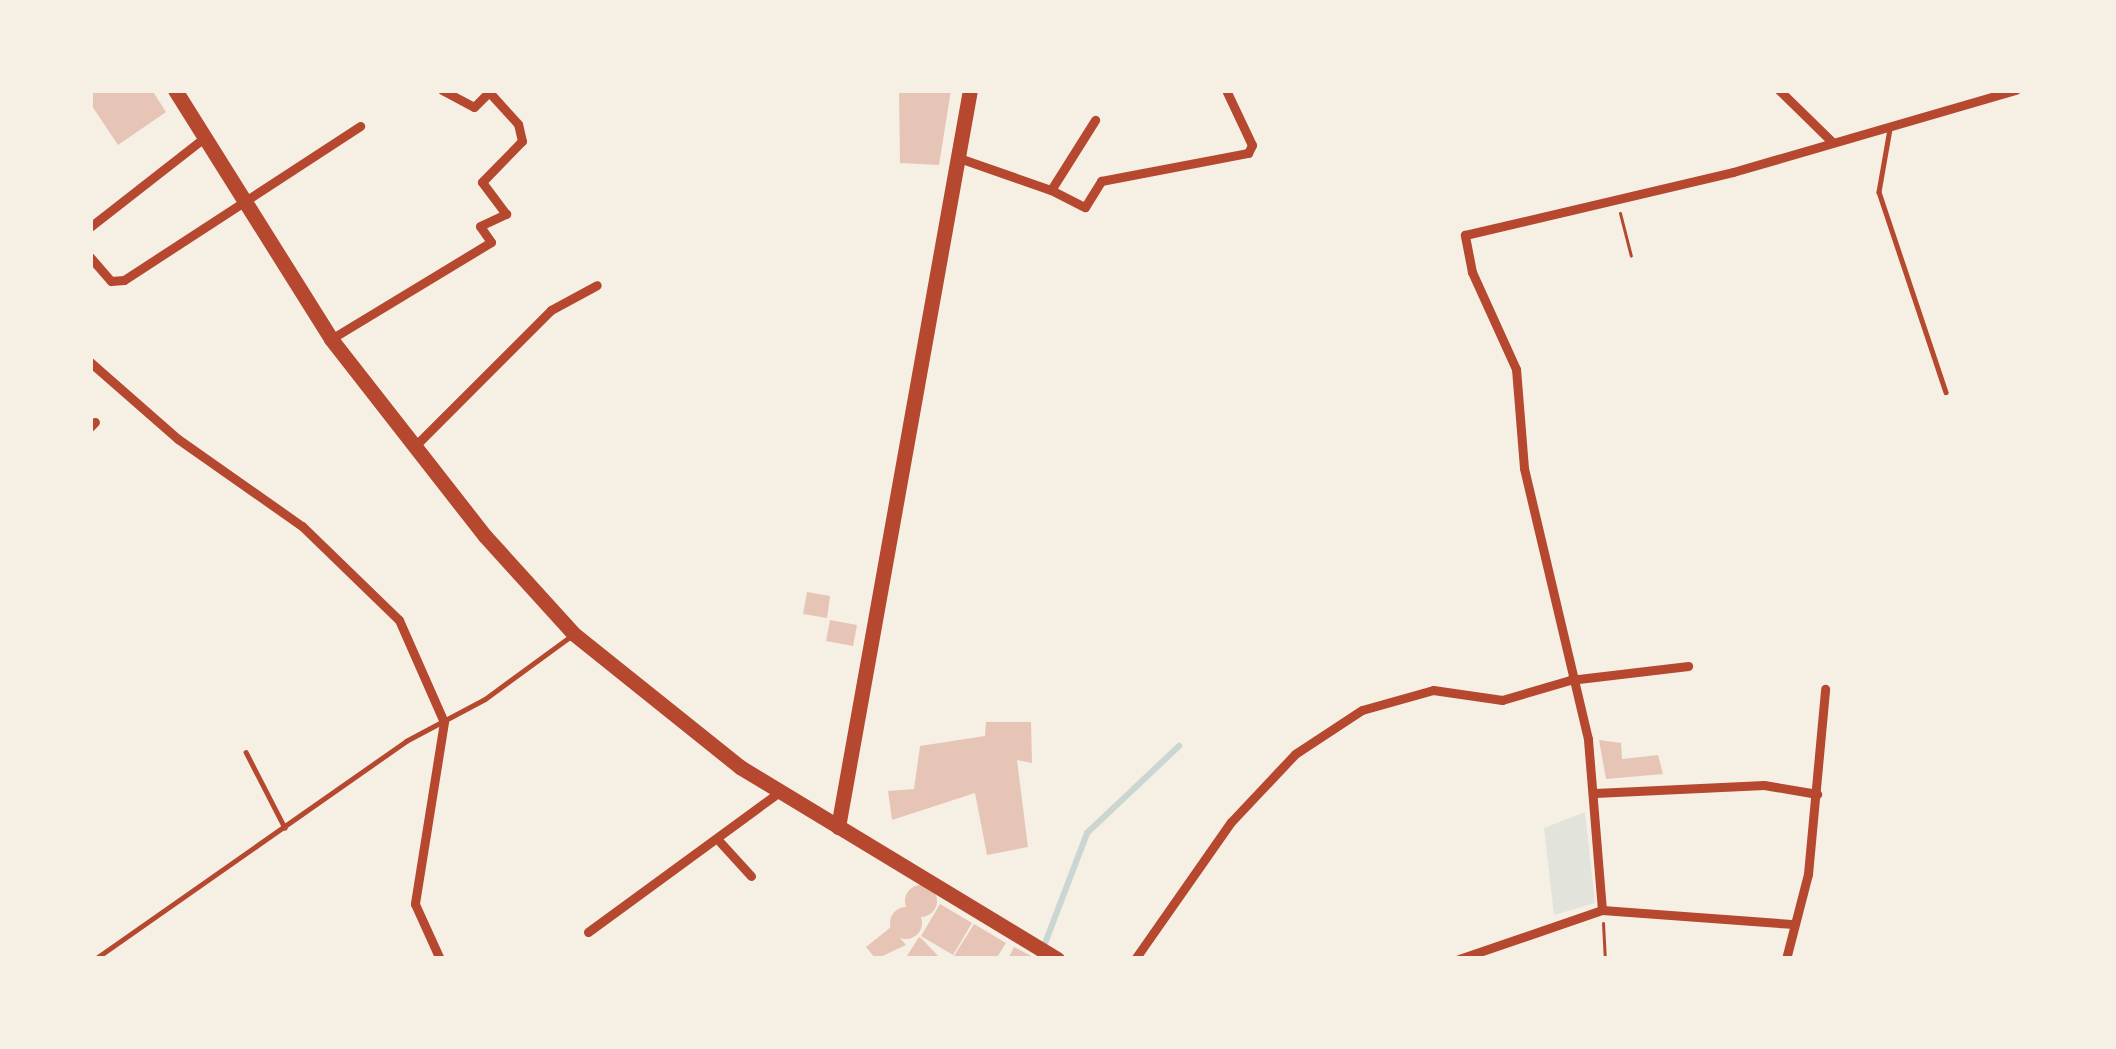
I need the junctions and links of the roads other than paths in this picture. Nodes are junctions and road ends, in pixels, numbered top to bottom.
1 (175, 90) edge
2 (442, 90) edge
3 (970, 90) edge
4 (1226, 90) edge
5 (1779, 90) edge
6 (2016, 90) edge
7 (1095, 120) dead end
8 (1893, 121) junction
9 (360, 126) dead end
10 (204, 138) junction
11 (1832, 141) junction
12 (959, 158) junction
13 (1051, 190) junction
14 (244, 203) junction
15 (90, 227) edge
16 (90, 257) edge
17 (597, 285) dead end
18 (331, 339) junction
19 (90, 362) edge
20 (1946, 392) dead end
21 (413, 448) junction
22 (574, 634) junction
23 (1688, 667) dead end
24 (1570, 680) junction
25 (1825, 689) dead end
26 (444, 722) junction
27 (246, 752) dead end
28 (779, 792) junction
29 (1595, 793) junction
30 (1817, 794) junction
31 (838, 827) junction
32 (285, 828) junction
33 (720, 842) junction
34 (751, 876) dead end
35 (1602, 910) junction
36 (1794, 924) junction
37 (588, 932) dead end
38 (95, 959) edge
39 (440, 959) edge
40 (1057, 959) edge
41 (1136, 959) edge
42 (1459, 959) edge
43 (1786, 959) edge

1 - 10 main road
2 - 18 street
3 - 12 main road
4 - 13 street
5 - 11 street
6 - 8 street
7 - 13 street
8 - 11 street
8 - 20 lane
9 - 14 street
10 - 14 main road
10 - 15 street
11 - 24 street
12 - 13 street
12 - 31 main road
14 - 16 street
14 - 18 main road
17 - 21 street
18 - 21 main road
19 - 26 street
21 - 22 main road
22 - 26 lane
22 - 28 main road
23 - 24 street
24 - 29 street
24 - 41 street
25 - 30 street
26 - 32 lane
26 - 39 street
27 - 32 lane
28 - 31 main road
28 - 33 street
29 - 30 street
29 - 35 street
30 - 36 street
31 - 40 main road
32 - 38 lane
33 - 34 street
33 - 37 street
35 - 36 street
35 - 42 street
36 - 43 street

